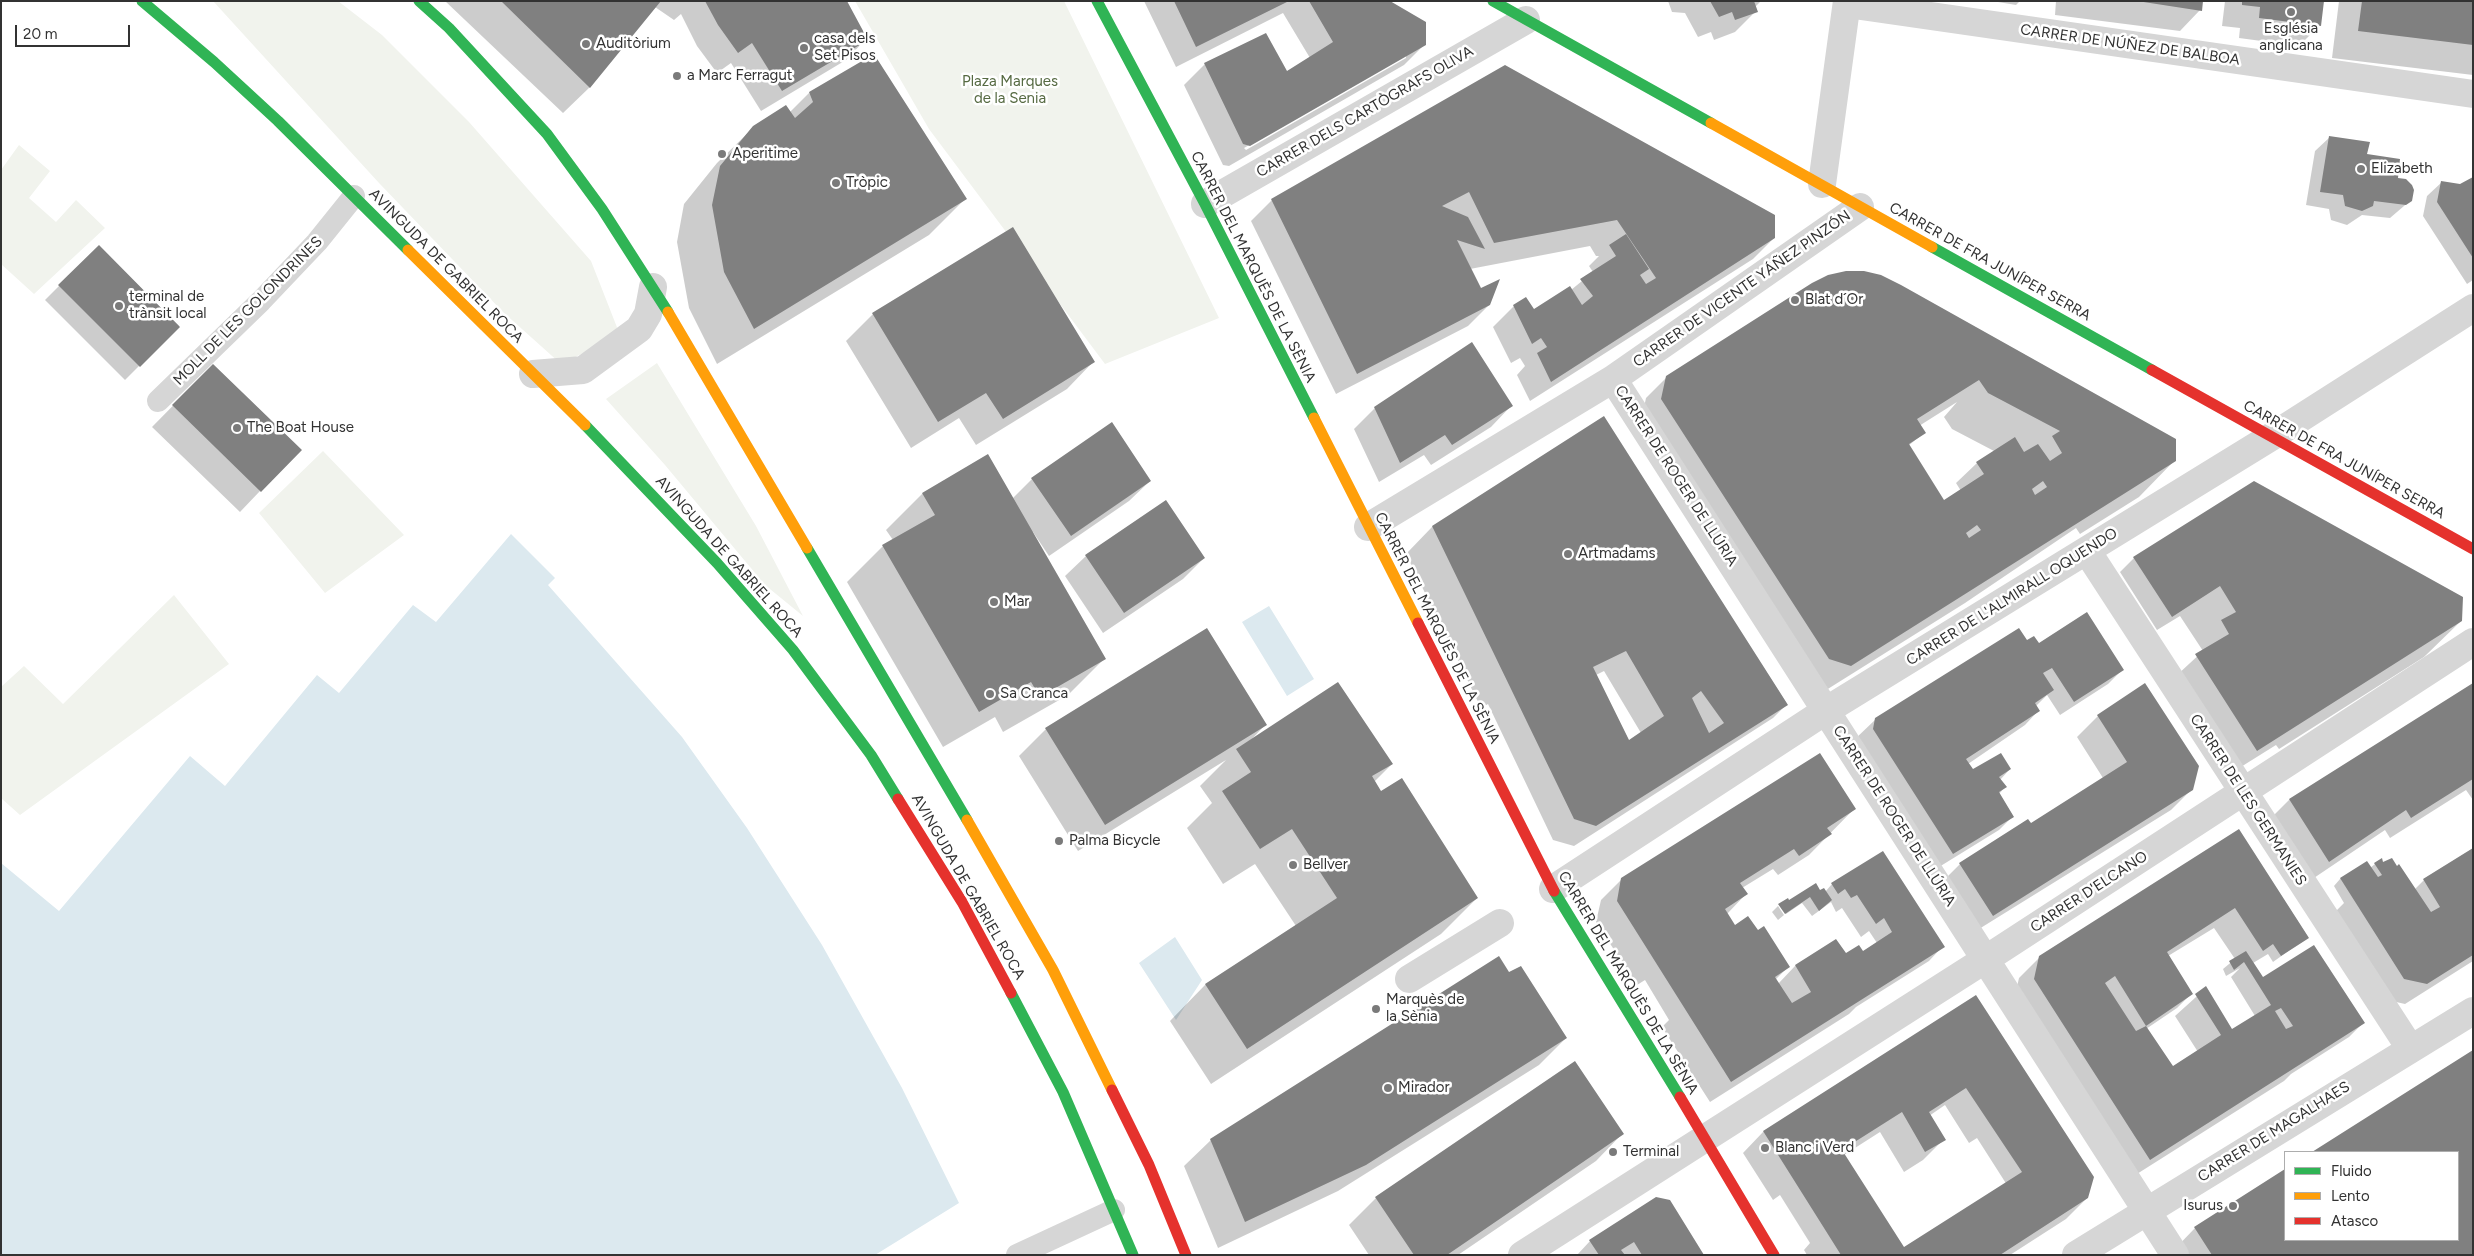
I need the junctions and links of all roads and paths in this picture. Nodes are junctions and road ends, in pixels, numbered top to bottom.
1 (142, 1) edge
2 (419, 1) edge
3 (1097, 1) edge
4 (1493, 1) edge
5 (1847, 2) edge
6 (1526, 20) junction
7 (2473, 94) edge
8 (1822, 184) junction
9 (354, 196) junction
10 (1205, 204) junction
11 (1860, 207) junction
12 (653, 287) junction
13 (2473, 308) edge
14 (533, 374) junction
15 (1613, 378) junction
16 (158, 401) dead end
17 (2271, 437) junction
18 (1368, 527) junction
19 (2473, 550) edge
20 (2087, 551) junction
21 (2473, 642) edge
22 (1826, 710) junction
23 (2243, 794) junction
24 (1553, 889) junction
25 (1500, 923) dead end
26 (1986, 959) junction
27 (1409, 980) dead end
28 (2473, 1011) edge
29 (2410, 1048) junction
30 (1703, 1139) junction
31 (1114, 1210) junction
32 (2147, 1211) junction
33 (1017, 1255) edge
34 (1133, 1255) edge
35 (1186, 1255) edge
36 (1522, 1255) edge
37 (1774, 1255) edge
38 (2076, 1255) edge
39 (2175, 1255) edge

1 - 9 main road, AVINGUDA DE GABRIEL ROCA
2 - 12 main road
3 - 10 main road, CARRER DEL MARQUÈS DE LA SÈNIA
4 - 6 main road, CARRER DE FRA JUNÍPER SERRA
5 - 7 street, CARRER DE NÚÑEZ DE BALBOA
5 - 8 street
6 - 8 main road, CARRER DE FRA JUNÍPER SERRA
6 - 10 street, CARRER DELS CARTÒGRAFS OLIVA
8 - 11 main road, CARRER DE FRA JUNÍPER SERRA
9 - 14 main road, AVINGUDA DE GABRIEL ROCA
9 - 16 lane, MOLL DE LES GOLONDRINES
10 - 18 main road, CARRER DEL MARQUÈS DE LA SÈNIA
11 - 15 street, CARRER DE VICENTE YÁÑEZ PINZÓN
11 - 17 main road, CARRER DE FRA JUNÍPER SERRA
12 - 14 street
12 - 35 main road
13 - 17 street, CARRER DE L'ALMIRALL OQUENDO
14 - 31 main road, AVINGUDA DE GABRIEL ROCA
15 - 18 street, CARRER DE VICENTE YÁÑEZ PINZÓN
15 - 22 street, CARRER DE ROGER DE LLÚRIA
17 - 19 main road, CARRER DE FRA JUNÍPER SERRA
17 - 20 street, CARRER DE L'ALMIRALL OQUENDO
18 - 24 main road, CARRER DEL MARQUÈS DE LA SÈNIA
20 - 22 street, CARRER DE L'ALMIRALL OQUENDO
20 - 23 street, CARRER DE LES GERMANIES
21 - 23 street, CARRER D'ELCANO
22 - 24 street, CARRER DE L'ALMIRALL OQUENDO
22 - 26 street, CARRER DE ROGER DE LLÚRIA
23 - 26 street, CARRER D'ELCANO
23 - 29 street, CARRER DE LES GERMANIES
24 - 30 main road, CARRER DEL MARQUÈS DE LA SÈNIA
25 - 27 street
26 - 30 street, CARRER D'ELCANO
26 - 32 street, CARRER DE ROGER DE LLÚRIA
28 - 29 street, CARRER DE MAGALHAES
29 - 32 street, CARRER DE MAGALHAES
30 - 36 street, CARRER D'ELCANO
30 - 37 main road, CARRER DEL MARQUÈS DE LA SÈNIA
31 - 33 lane
31 - 34 main road, AVINGUDA DE GABRIEL ROCA
32 - 38 street, CARRER DE MAGALHAES
32 - 39 street, CARRER DE ROGER DE LLÚRIA

